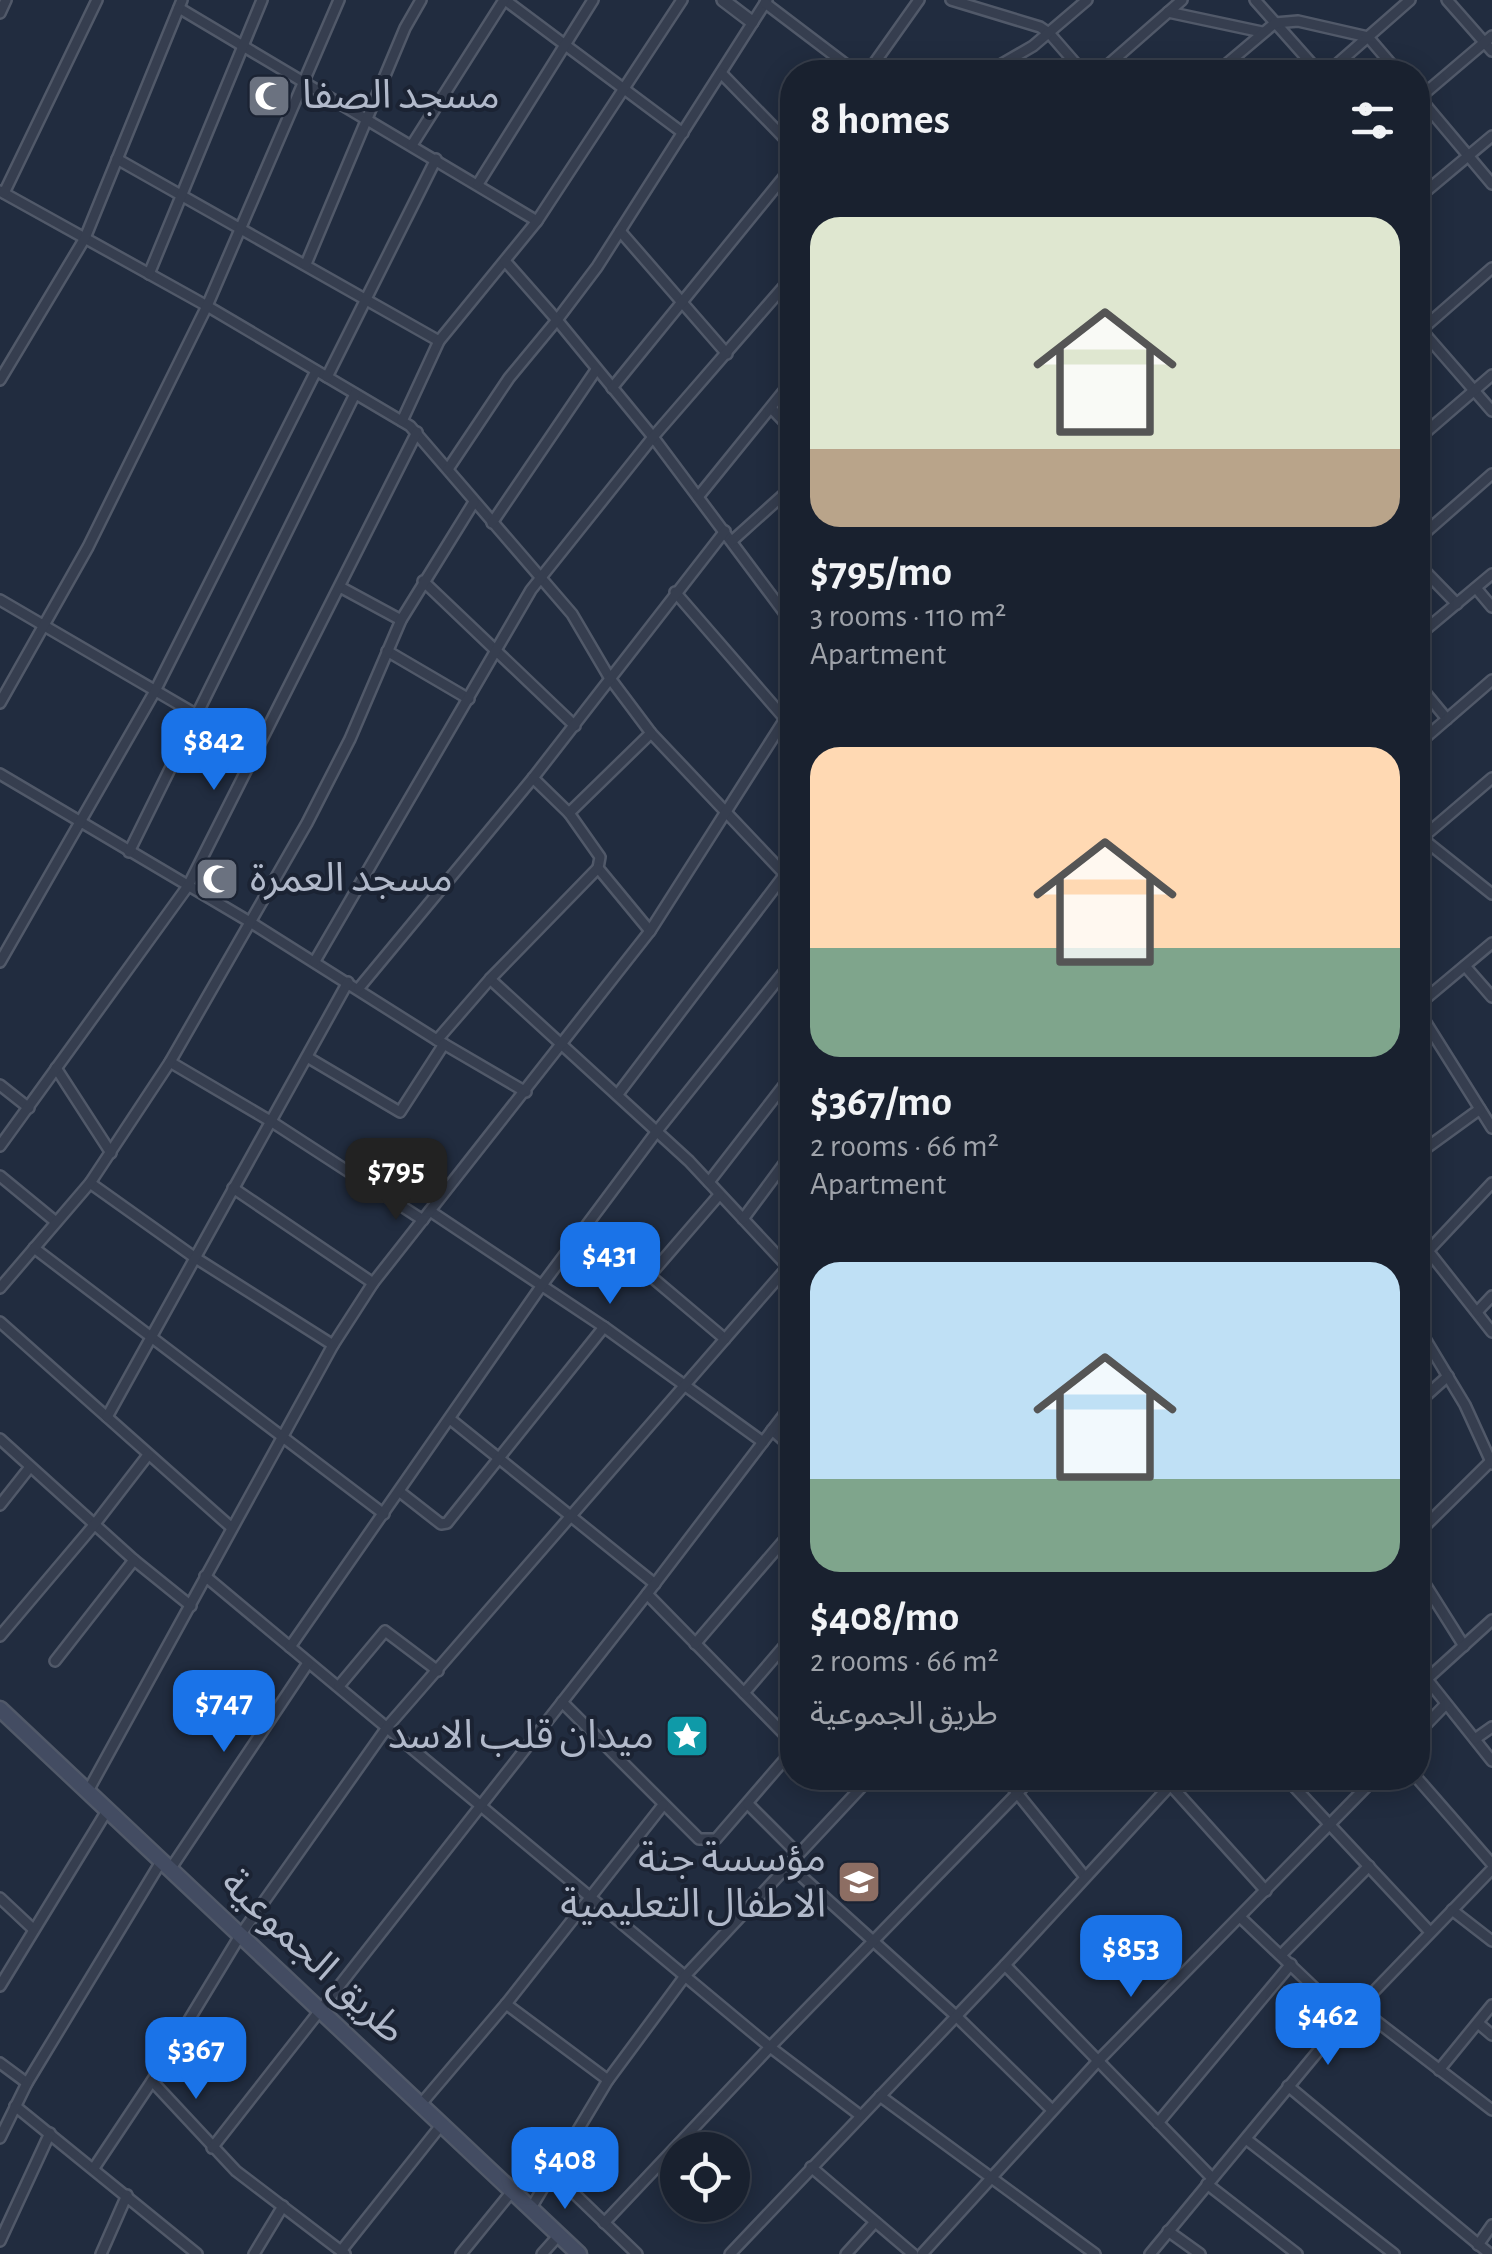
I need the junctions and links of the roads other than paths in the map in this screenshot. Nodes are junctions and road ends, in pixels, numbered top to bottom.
1 (6, 0) edge
2 (97, 0) edge
3 (262, 0) edge
4 (339, 0) edge
5 (421, 0) edge
6 (504, 0) edge
7 (593, 0) edge
8 (682, 0) edge
9 (724, 0) edge
10 (919, 0) edge
11 (951, 0) edge
12 (1087, 0) edge
13 (1182, 0) edge
14 (1255, 0) edge
15 (1410, 0) edge
16 (1446, 0) edge
17 (766, 2) edge
18 (181, 4) edge
19 (1168, 12) junction
20 (0, 13) edge
21 (752, 22) junction
22 (1274, 23) junction
23 (1049, 32) junction
24 (1262, 32) junction
25 (1368, 37) junction
26 (1488, 39) edge
27 (565, 44) junction
28 (244, 46) junction
29 (1492, 51) edge
30 (841, 60) edge
31 (876, 60) edge
32 (1012, 60) edge
33 (1072, 60) edge
34 (1114, 60) edge
35 (1230, 60) edge
36 (1308, 60) edge
37 (1342, 60) edge
38 (1388, 60) edge
39 (720, 73) junction
40 (305, 82) junction
41 (1430, 87) edge
42 (626, 89) junction
43 (1430, 111) edge
44 (368, 120) junction
45 (683, 132) junction
46 (780, 134) edge
47 (1492, 136) edge
48 (412, 145) junction
49 (1468, 156) junction
50 (117, 159) junction
51 (436, 159) junction
52 (780, 182) edge
53 (478, 184) junction
54 (1492, 184) edge
55 (1430, 186) edge
56 (2, 192) edge
57 (182, 196) junction
58 (537, 221) junction
59 (243, 228) junction
60 (620, 231) junction
61 (84, 238) junction
62 (506, 261) junction
63 (306, 264) junction
64 (1492, 268) edge
65 (149, 274) junction
66 (780, 291) edge
67 (367, 298) junction
68 (681, 302) junction
69 (208, 306) junction
70 (557, 320) junction
71 (1430, 320) edge
72 (439, 341) junction
73 (1430, 341) edge
74 (728, 354) junction
75 (316, 370) junction
76 (596, 370) junction
77 (1492, 374) edge
78 (327, 377) junction
79 (0, 380) edge
80 (612, 388) junction
81 (1474, 390) junction
82 (355, 394) junction
83 (780, 397) edge
84 (772, 408) junction
85 (1492, 411) edge
86 (780, 417) edge
87 (402, 421) junction
88 (1430, 428) edge
89 (417, 432) junction
90 (653, 437) junction
91 (448, 468) junction
92 (1492, 474) edge
93 (698, 497) junction
94 (780, 497) edge
95 (474, 502) junction
96 (492, 523) junction
97 (1430, 528) edge
98 (725, 531) junction
99 (732, 541) junction
100 (1492, 574) edge
101 (541, 577) junction
102 (1430, 577) edge
103 (423, 581) junction
104 (340, 587) junction
105 (1476, 588) junction
106 (674, 592) junction
107 (0, 600) edge
108 (1456, 604) junction
109 (780, 607) edge
110 (1492, 608) edge
111 (400, 620) junction
112 (44, 626) junction
113 (1430, 626) edge
114 (496, 650) junction
115 (386, 651) junction
116 (609, 678) junction
117 (1492, 680) edge
118 (155, 691) junction
119 (469, 698) junction
120 (1430, 698) edge
121 (0, 703) edge
122 (780, 713) edge
123 (197, 716) junction
124 (1447, 719) junction
125 (575, 726) junction
126 (780, 730) edge
127 (651, 733) junction
128 (1430, 734) edge
129 (257, 750) junction
130 (0, 774) edge
131 (533, 778) junction
132 (1492, 778) edge
133 (569, 813) junction
134 (726, 815) junction
135 (80, 824) junction
136 (1430, 828) edge
137 (1430, 844) edge
138 (129, 852) junction
139 (598, 868) junction
140 (780, 871) edge
141 (1492, 876) edge
142 (780, 878) edge
143 (1481, 885) junction
144 (188, 886) junction
145 (1492, 894) edge
146 (250, 922) junction
147 (650, 931) junction
148 (1492, 943) edge
149 (315, 961) junction
150 (0, 962) edge
151 (1465, 966) junction
152 (780, 977) edge
153 (490, 978) junction
154 (348, 982) junction
155 (359, 988) junction
156 (1430, 997) edge
157 (1492, 997) edge
158 (1430, 1038) edge
159 (440, 1042) junction
160 (564, 1044) junction
161 (308, 1057) junction
162 (170, 1062) junction
163 (56, 1068) junction
164 (0, 1084) edge
165 (780, 1090) edge
166 (526, 1092) junction
167 (618, 1094) junction
168 (28, 1108) junction
169 (1480, 1109) junction
170 (272, 1122) junction
171 (1492, 1128) edge
172 (658, 1131) junction
173 (1430, 1145) edge
174 (0, 1146) edge
175 (111, 1153) junction
176 (780, 1169) edge
177 (0, 1176) edge
178 (709, 1182) junction
179 (90, 1183) junction
180 (1492, 1183) edge
181 (233, 1188) junction
182 (720, 1195) junction
183 (427, 1215) junction
184 (743, 1219) junction
185 (56, 1222) junction
186 (590, 1226) junction
187 (34, 1248) junction
188 (1430, 1249) edge
189 (1430, 1253) edge
190 (780, 1255) edge
191 (194, 1257) junction
192 (650, 1275) junction
193 (780, 1277) edge
194 (373, 1283) junction
195 (542, 1285) junction
196 (0, 1288) edge
197 (1492, 1296) edge
198 (1477, 1312) junction
199 (0, 1322) edge
200 (604, 1327) junction
201 (1492, 1332) edge
202 (152, 1338) junction
203 (726, 1339) junction
204 (333, 1345) junction
205 (1430, 1347) edge
206 (1448, 1376) junction
207 (685, 1387) junction
208 (1430, 1392) edge
209 (107, 1418) junction
210 (450, 1419) junction
211 (780, 1420) edge
212 (772, 1430) junction
213 (780, 1437) edge
214 (281, 1438) junction
215 (0, 1439) edge
216 (763, 1442) junction
217 (148, 1455) junction
218 (498, 1458) junction
219 (1492, 1461) edge
220 (30, 1467) junction
221 (400, 1492) junction
222 (0, 1504) edge
223 (384, 1514) junction
224 (570, 1517) junction
225 (1430, 1521) edge
226 (94, 1526) junction
227 (232, 1528) junction
228 (780, 1546) edge
229 (134, 1560) junction
230 (205, 1576) junction
231 (655, 1584) junction
232 (1430, 1591) edge
233 (648, 1594) junction
234 (191, 1606) junction
235 (1492, 1620) edge
236 (0, 1636) edge
237 (695, 1644) junction
238 (1464, 1646) junction
239 (290, 1647) junction
240 (780, 1651) edge
241 (55, 1661) dead end
242 (308, 1664) junction
243 (438, 1671) junction
244 (1430, 1677) edge
245 (1430, 1684) edge
246 (339, 1686) junction
247 (744, 1693) junction
248 (562, 1702) junction
249 (1446, 1704) junction
250 (1, 1714) edge
251 (1430, 1721) edge
252 (388, 1726) junction
253 (1492, 1727) edge
254 (780, 1730) edge
255 (1475, 1739) junction
256 (1492, 1761) edge
257 (780, 1766) edge
258 (859, 1790) edge
259 (1162, 1790) edge
260 (1180, 1790) edge
261 (1298, 1790) edge
262 (1364, 1790) edge
263 (1427, 1790) edge
264 (88, 1792) junction
265 (1017, 1792) joint
266 (748, 1804) junction
267 (662, 1805) junction
268 (481, 1807) junction
269 (108, 1810) junction
270 (1331, 1824) junction
271 (798, 1854) junction
272 (167, 1864) junction
273 (788, 1864) junction
274 (1369, 1866) junction
275 (1492, 1866) edge
276 (1086, 1877) junction
277 (1266, 1891) junction
278 (590, 1897) junction
279 (0, 1898) edge
280 (1452, 1910) junction
281 (1240, 1917) junction
282 (32, 1928) junction
283 (1430, 1932) junction
284 (241, 1934) junction
285 (1492, 1941) edge
286 (873, 1943) junction
287 (1281, 1955) junction
288 (1291, 1964) junction
289 (1005, 1965) junction
290 (685, 1976) junction
291 (0, 1986) edge
292 (506, 2004) junction
293 (1492, 2005) edge
294 (1358, 2007) junction
295 (321, 2010) junction
296 (956, 2016) junction
297 (1346, 2018) junction
298 (1478, 2022) junction
299 (1492, 2034) edge
300 (770, 2047) junction
301 (1098, 2062) junction
302 (0, 2063) edge
303 (1439, 2070) junction
304 (608, 2080) junction
305 (152, 2081) junction
306 (26, 2083) junction
307 (1288, 2086) junction
308 (880, 2096) junction
309 (422, 2104) junction
310 (15, 2106) junction
311 (1052, 2110) junction
312 (1492, 2110) edge
313 (861, 2116) junction
314 (1158, 2123) junction
315 (442, 2124) junction
316 (50, 2132) junction
317 (0, 2138) edge
318 (1246, 2139) junction
319 (212, 2148) junction
320 (94, 2168) junction
321 (811, 2168) junction
322 (553, 2173) junction
323 (990, 2179) junction
324 (1209, 2182) junction
325 (513, 2190) junction
326 (128, 2195) junction
327 (283, 2206) junction
328 (532, 2208) junction
329 (875, 2222) junction
330 (604, 2224) junction
331 (1492, 2225) edge
332 (1168, 2230) junction
333 (559, 2235) junction
334 (0, 2241) edge
335 (1478, 2244) junction
336 (343, 2252) edge
337 (101, 2254) edge
338 (196, 2254) edge
339 (254, 2254) edge
340 (461, 2254) edge
341 (542, 2254) edge
342 (580, 2254) edge
343 (637, 2254) edge
344 (730, 2254) edge
345 (846, 2254) edge
346 (914, 2254) edge
347 (922, 2254) edge
348 (1095, 2254) edge
349 (1150, 2254) edge
350 (1200, 2254) edge
351 (1298, 2254) edge
352 (1394, 2254) edge
353 (1490, 2254) edge

1 - 20 street
2 - 56 street
3 - 28 street
4 - 40 street
5 - 44 street
6 - 27 street
6 - 48 street
7 - 27 street
8 - 42 street
9 - 21 street
10 - 31 street
11 - 23 street
12 - 23 street
13 - 19 street
14 - 22 street
15 - 25 street
16 - 26 street
17 - 21 street
17 - 30 street
18 - 28 street
18 - 50 street
19 - 24 street
19 - 34 street
21 - 39 street
22 - 24 street
22 - 25 street
22 - 36 street
23 - 32 street
23 - 33 street
24 - 35 street
25 - 37 street
25 - 38 street
26 - 29 street
26 - 41 street
27 - 42 street
27 - 53 street
28 - 40 street
28 - 57 street
39 - 45 street
39 - 46 street
40 - 44 street
40 - 59 street
42 - 45 street
42 - 58 street
43 - 49 street
44 - 48 street
44 - 63 street
45 - 60 street
47 - 49 street
48 - 51 street
49 - 54 street
49 - 55 street
50 - 57 street
50 - 61 street
51 - 53 street
51 - 67 street
52 - 68 street
53 - 58 street
56 - 61 street
57 - 59 street
57 - 65 street
58 - 62 street
59 - 63 street
59 - 69 street
60 - 68 street
60 - 70 street
61 - 65 street
61 - 79 street
62 - 70 street
62 - 72 street
63 - 67 street
64 - 71 street
65 - 69 street
66 - 74 street
67 - 72 street
67 - 78 street
68 - 74 street
68 - 80 street
69 - 75 street
69 - 112 street
70 - 76 street
70 - 91 street
72 - 87 street
73 - 81 street
74 - 90 street
75 - 78 street
75 - 118 street
76 - 80 street
76 - 96 street
77 - 81 street
78 - 82 street
80 - 90 street
81 - 85 street
81 - 88 street
82 - 87 street
82 - 123 street
83 - 84 street
84 - 86 street
84 - 93 street
87 - 89 street
89 - 91 street
89 - 104 street
90 - 93 street
90 - 101 street
91 - 95 street
92 - 97 street
93 - 98 street
94 - 99 street
95 - 96 street
95 - 103 street
96 - 101 street
98 - 99 street
98 - 106 street
99 - 109 street
100 - 105 street
101 - 114 street
101 - 116 street
102 - 108 street
103 - 111 street
103 - 114 street
104 - 111 street
104 - 129 street
105 - 108 street
105 - 110 street
106 - 116 street
106 - 122 street
107 - 112 street
108 - 113 street
111 - 115 street
112 - 118 street
112 - 121 street
114 - 119 street
114 - 125 street
115 - 119 street
115 - 146 street
116 - 125 street
116 - 127 street
117 - 124 street
118 - 123 street
118 - 135 street
119 - 149 street
120 - 124 street
123 - 129 street
123 - 138 street
124 - 128 street
125 - 131 street
126 - 134 street
127 - 133 street
127 - 134 street
129 - 144 street
130 - 135 street
131 - 133 street
131 - 155 street
132 - 136 street
133 - 139 street
134 - 140 street
134 - 147 street
135 - 138 street
135 - 150 street
137 - 143 street
138 - 144 street
139 - 147 street
139 - 153 street
141 - 143 street
142 - 167 street
143 - 145 street
144 - 146 street
144 - 163 street
146 - 149 street
146 - 162 street
147 - 160 street
148 - 151 street
149 - 154 street
151 - 156 street
151 - 157 street
152 - 172 street
153 - 159 street
153 - 160 street
154 - 155 street
154 - 161 street
155 - 159 street
158 - 169 street
159 - 161 street
159 - 166 street
160 - 166 street
160 - 167 street
161 - 170 street
162 - 170 street
162 - 175 street
163 - 168 street
163 - 175 street
164 - 168 street
165 - 178 street
166 - 183 street
167 - 172 street
168 - 174 street
169 - 171 street
169 - 173 street
170 - 181 street
170 - 183 street
172 - 178 street
172 - 186 street
175 - 179 street
176 - 184 street
177 - 185 street
178 - 182 street
179 - 185 street
179 - 191 street
180 - 188 street
181 - 191 street
181 - 194 street
182 - 184 street
182 - 192 street
183 - 194 street
183 - 195 street
184 - 190 street
185 - 187 street
186 - 192 street
186 - 195 street
187 - 196 street
187 - 202 street
189 - 198 street
191 - 202 street
191 - 204 street
192 - 203 street
193 - 203 street
194 - 204 street
195 - 200 street
195 - 210 street
197 - 198 street
198 - 201 street
199 - 209 street
200 - 207 street
200 - 218 street
202 - 209 street
202 - 214 street
203 - 207 street
204 - 214 street
205 - 206 street
206 - 208 street
206 - 219 street
207 - 216 street
207 - 224 street
209 - 217 street
210 - 218 street
210 - 221 street
211 - 212 street
212 - 213 street
212 - 216 street
214 - 223 street
214 - 227 street
215 - 220 street
216 - 231 street
217 - 226 street
217 - 227 street
218 - 221 street
218 - 224 street
219 - 225 street
220 - 222 street
220 - 226 street
221 - 223 street
223 - 239 street
224 - 231 street
224 - 243 street
226 - 229 street
226 - 236 street
227 - 230 street
228 - 237 street
229 - 234 street
229 - 241 street
230 - 234 street
230 - 239 street
231 - 233 street
232 - 238 street
233 - 237 street
233 - 248 street
234 - 264 street
235 - 238 street
237 - 247 street
238 - 244 street
239 - 242 street
240 - 247 street
242 - 246 street
242 - 272 street
243 - 246 street
243 - 252 street
245 - 249 street
246 - 252 street
247 - 254 street
248 - 267 street
248 - 268 street
249 - 251 street
249 - 255 street
250 - 264 main road, طريق الجموعية
252 - 268 street
252 - 284 street
253 - 255 street
255 - 256 street
257 - 266 street
258 - 271 street
259 - 276 street
260 - 277 street
261 - 270 street
262 - 270 street
263 - 275 street
264 - 269 main road, طريق الجموعية
265 - 276 street
265 - 286 street
266 - 267 street
266 - 271 street
267 - 278 street
268 - 278 street
268 - 295 street
269 - 272 main road, طريق الجموعية
269 - 282 street
270 - 274 street
270 - 277 street
271 - 273 street
272 - 284 main road, طريق الجموعية
272 - 306 street
273 - 286 street
273 - 290 street
274 - 283 street
274 - 287 street
275 - 280 street
276 - 289 street
277 - 281 street
278 - 290 street
278 - 292 street
279 - 282 street
280 - 283 street
280 - 285 street
281 - 287 street
281 - 301 street
282 - 291 street
283 - 294 street
284 - 295 main road, طريق الجموعية
284 - 305 street
286 - 296 street
286 - 300 street
287 - 288 street
288 - 297 street
288 - 314 street
289 - 296 street
289 - 301 street
290 - 300 street
290 - 304 street
292 - 304 street
292 - 309 street
293 - 298 street
294 - 297 street
294 - 303 street
295 - 309 main road, طريق الجموعية
295 - 319 street
296 - 308 street
296 - 311 street
297 - 307 street
298 - 299 street
298 - 303 street
300 - 313 street
300 - 330 street
301 - 311 street
301 - 314 street
302 - 306 street
303 - 312 street
304 - 322 street
305 - 319 street
305 - 320 street
306 - 310 street
307 - 318 street
307 - 335 street
308 - 313 street
308 - 323 street
309 - 315 main road, طريق الجموعية
310 - 316 street
310 - 317 street
311 - 323 street
313 - 321 street
314 - 324 street
315 - 325 main road, طريق الجموعية
315 - 336 street
316 - 320 street
316 - 334 street
318 - 324 street
318 - 352 street
319 - 327 street
320 - 326 street
321 - 329 street
321 - 344 street
322 - 328 street
322 - 330 street
323 - 347 street
323 - 348 street
324 - 332 street
324 - 351 street
325 - 328 main road, طريق الجموعية
325 - 340 street
326 - 337 street
326 - 338 street
327 - 336 street
327 - 339 street
328 - 333 main road, طريق الجموعية
329 - 345 street
329 - 346 street
330 - 343 street
331 - 335 street
332 - 349 street
332 - 350 street
333 - 341 street
333 - 342 main road, طريق الجموعية
335 - 353 street

